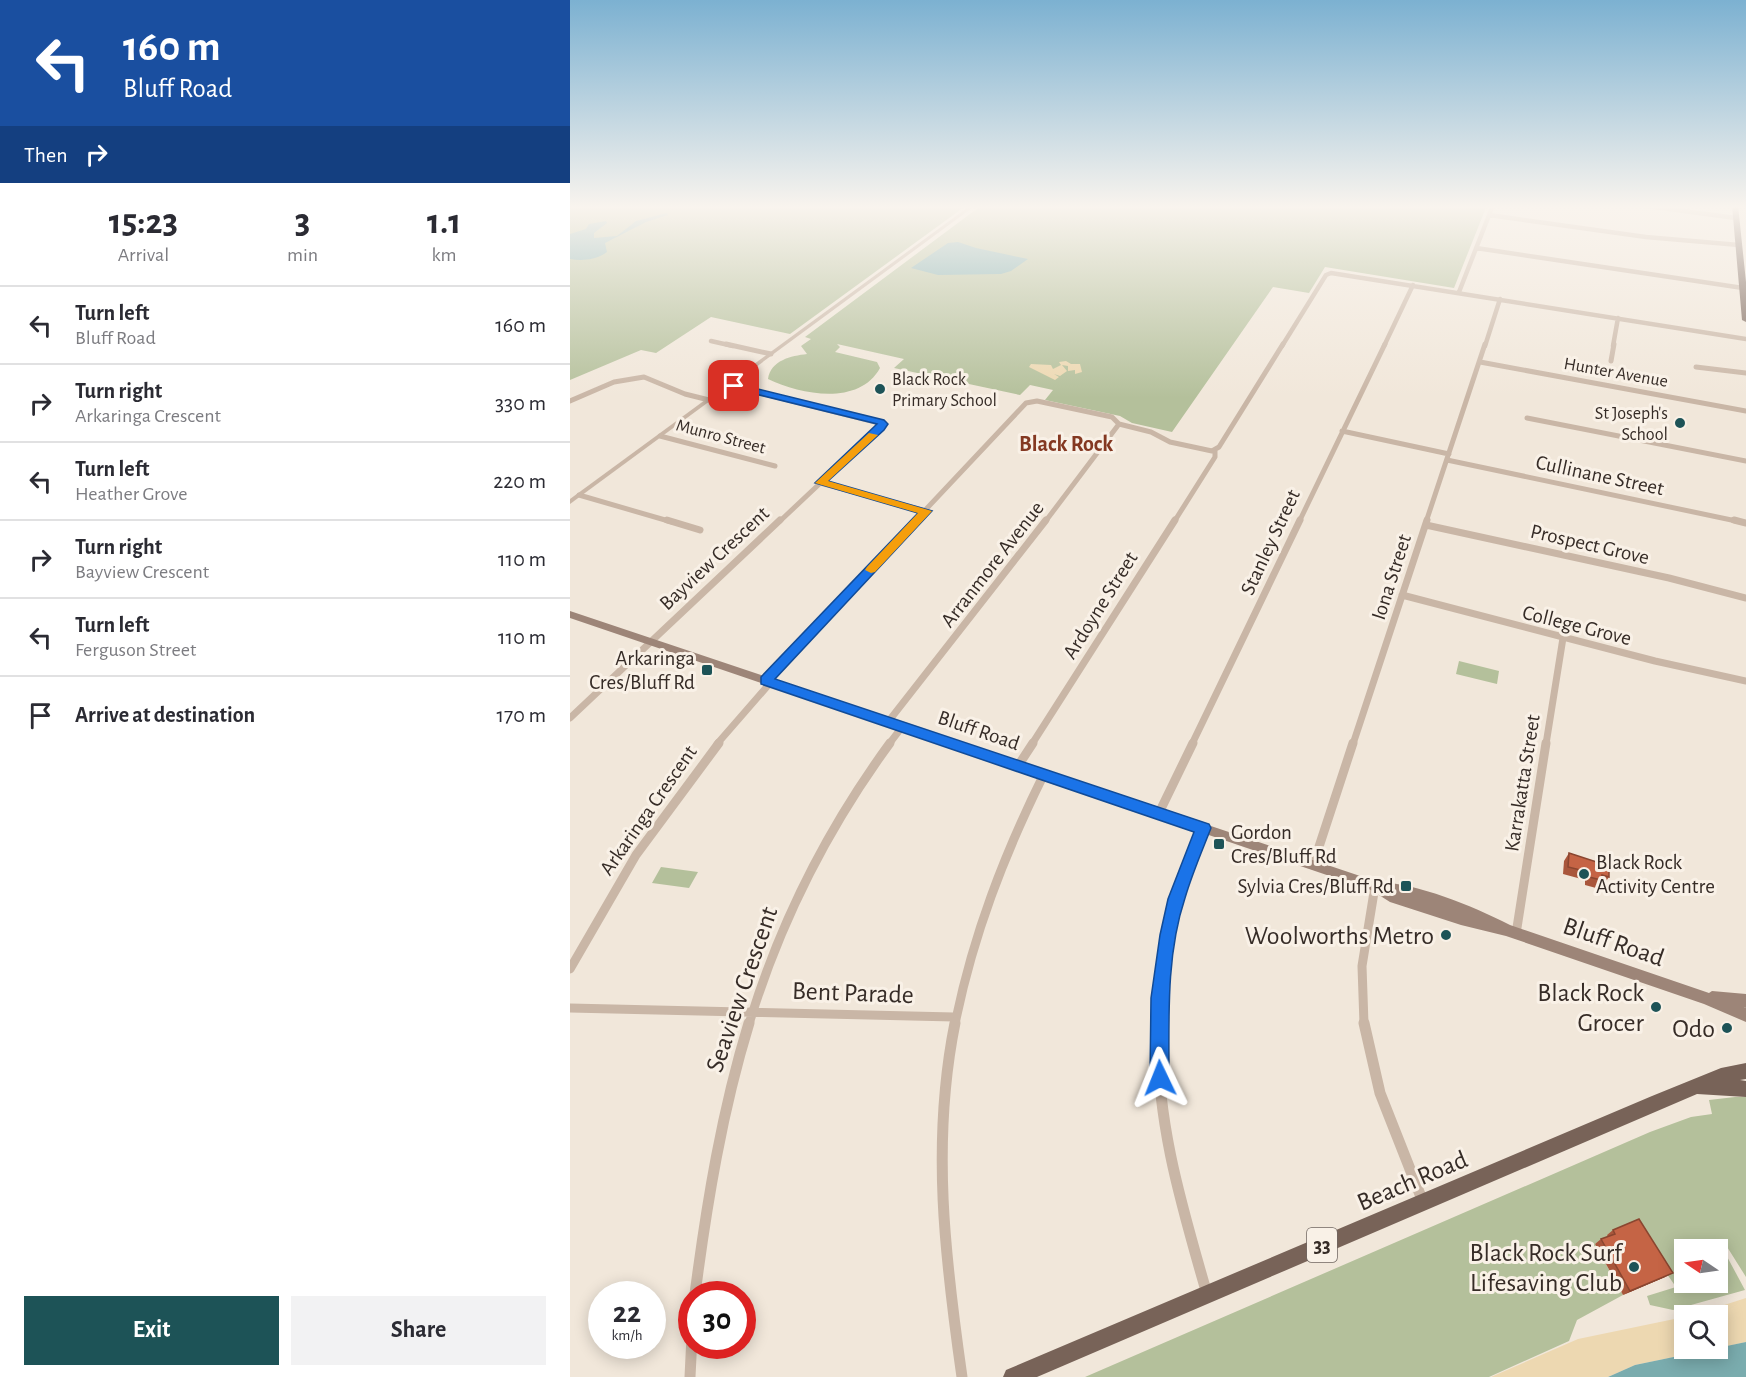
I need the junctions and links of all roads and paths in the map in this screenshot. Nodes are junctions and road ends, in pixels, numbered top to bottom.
1 (886, 269) edge
2 (1468, 269) edge
3 (1639, 269) edge
4 (1744, 283) edge
5 (1413, 285) junction
6 (1459, 292) junction
7 (1500, 299) junction
8 (1618, 318) junction
9 (1746, 320) edge
10 (1746, 338) edge
11 (711, 341) dead end
12 (771, 354) junction
13 (1611, 361) dead end
14 (1480, 362) junction
15 (1696, 367) dead end
16 (1746, 373) edge
17 (729, 385) junction
18 (709, 400) junction
19 (570, 401) edge
20 (1746, 411) edge
21 (1527, 418) dead end
22 (1118, 425) junction
23 (1342, 431) junction
24 (660, 436) junction
25 (1214, 451) junction
26 (1448, 457) junction
27 (1746, 461) edge
28 (775, 466) dead end
29 (820, 483) junction
30 (579, 495) junction
31 (570, 502) edge
32 (926, 511) junction
33 (1746, 523) edge
34 (1426, 525) junction
35 (700, 530) dead end
36 (1402, 595) junction
37 (1746, 598) edge
38 (570, 614) edge
39 (1563, 638) junction
40 (650, 641) junction
41 (769, 681) junction
42 (1746, 681) edge
43 (570, 718) edge
44 (888, 722) junction
45 (902, 727) junction
46 (1017, 766) junction
47 (1044, 774) junction
48 (1159, 813) junction
49 (1204, 828) junction
50 (1313, 865) junction
51 (1375, 886) junction
52 (1511, 932) junction
53 (570, 969) edge
54 (1706, 998) junction
55 (1746, 1001) edge
56 (570, 1008) edge
57 (752, 1012) junction
58 (1746, 1015) edge
59 (954, 1017) junction
60 (1746, 1071) edge
61 (1699, 1087) junction
62 (1746, 1089) edge
63 (1424, 1202) junction
64 (697, 1281) edge
65 (1207, 1294) junction
66 (691, 1359) edge
67 (690, 1377) edge
68 (962, 1377) edge
69 (1013, 1377) edge

1 - 12 street
2 - 6 street
3 - 4 street
4 - 9 main road
5 - 6 street
5 - 23 street, Stanley Street
5 - 25 street, Ardoyne Street
6 - 7 street
7 - 8 street
7 - 14 street, Iona Street
8 - 10 street
8 - 13 street
11 - 12 street
12 - 17 street
14 - 20 street, Hunter Avenue
14 - 26 street, Iona Street
15 - 16 street
17 - 18 street
17 - 29 street, Bayview Crescent
18 - 19 street
18 - 24 street
21 - 27 street
22 - 25 street
22 - 32 street, Arkaringa Crescent
22 - 44 street, Arranmore Avenue
23 - 26 street, Cullinane Street
23 - 48 street, Stanley Street
24 - 28 street, Munro Street
24 - 30 street
25 - 46 street, Ardoyne Street
26 - 33 street, Cullinane Street
26 - 34 street, Iona Street
29 - 32 street
29 - 40 street, Bayview Crescent
30 - 31 street
30 - 35 street
32 - 41 street, Arkaringa Crescent
34 - 36 street, Iona Street
34 - 37 street, Prospect Grove
36 - 39 street, College Grove
36 - 50 street, Iona Street
38 - 40 main road, Bluff Road
39 - 42 street, College Grove
39 - 52 street, Karrakatta Street
40 - 41 main road, Bluff Road
40 - 43 street, Bayview Crescent
41 - 44 main road, Bluff Road
41 - 53 street, Arkaringa Crescent
44 - 45 main road, Bluff Road
45 - 46 main road, Bluff Road
45 - 57 street, Seaview Crescent
46 - 47 main road, Bluff Road
47 - 48 main road, Bluff Road
47 - 59 street
48 - 49 main road, Bluff Road
49 - 50 main road, Bluff Road
49 - 65 street
50 - 51 main road, Bluff Road
51 - 52 main road, Bluff Road
51 - 63 street
52 - 54 main road, Bluff Road
54 - 55 main road, Bluff Road
54 - 58 main road, Bluff Road
56 - 57 street, Bent Parade
57 - 59 street, Bent Parade
57 - 64 street, Seaview Crescent
59 - 68 street
60 - 61 main road, Beach Road / 33
61 - 62 main road, Beach Road / 33
61 - 63 main road, Beach Road / 33
63 - 65 main road, Beach Road / 33
65 - 69 main road, Beach Road / 33
66 - 67 street

